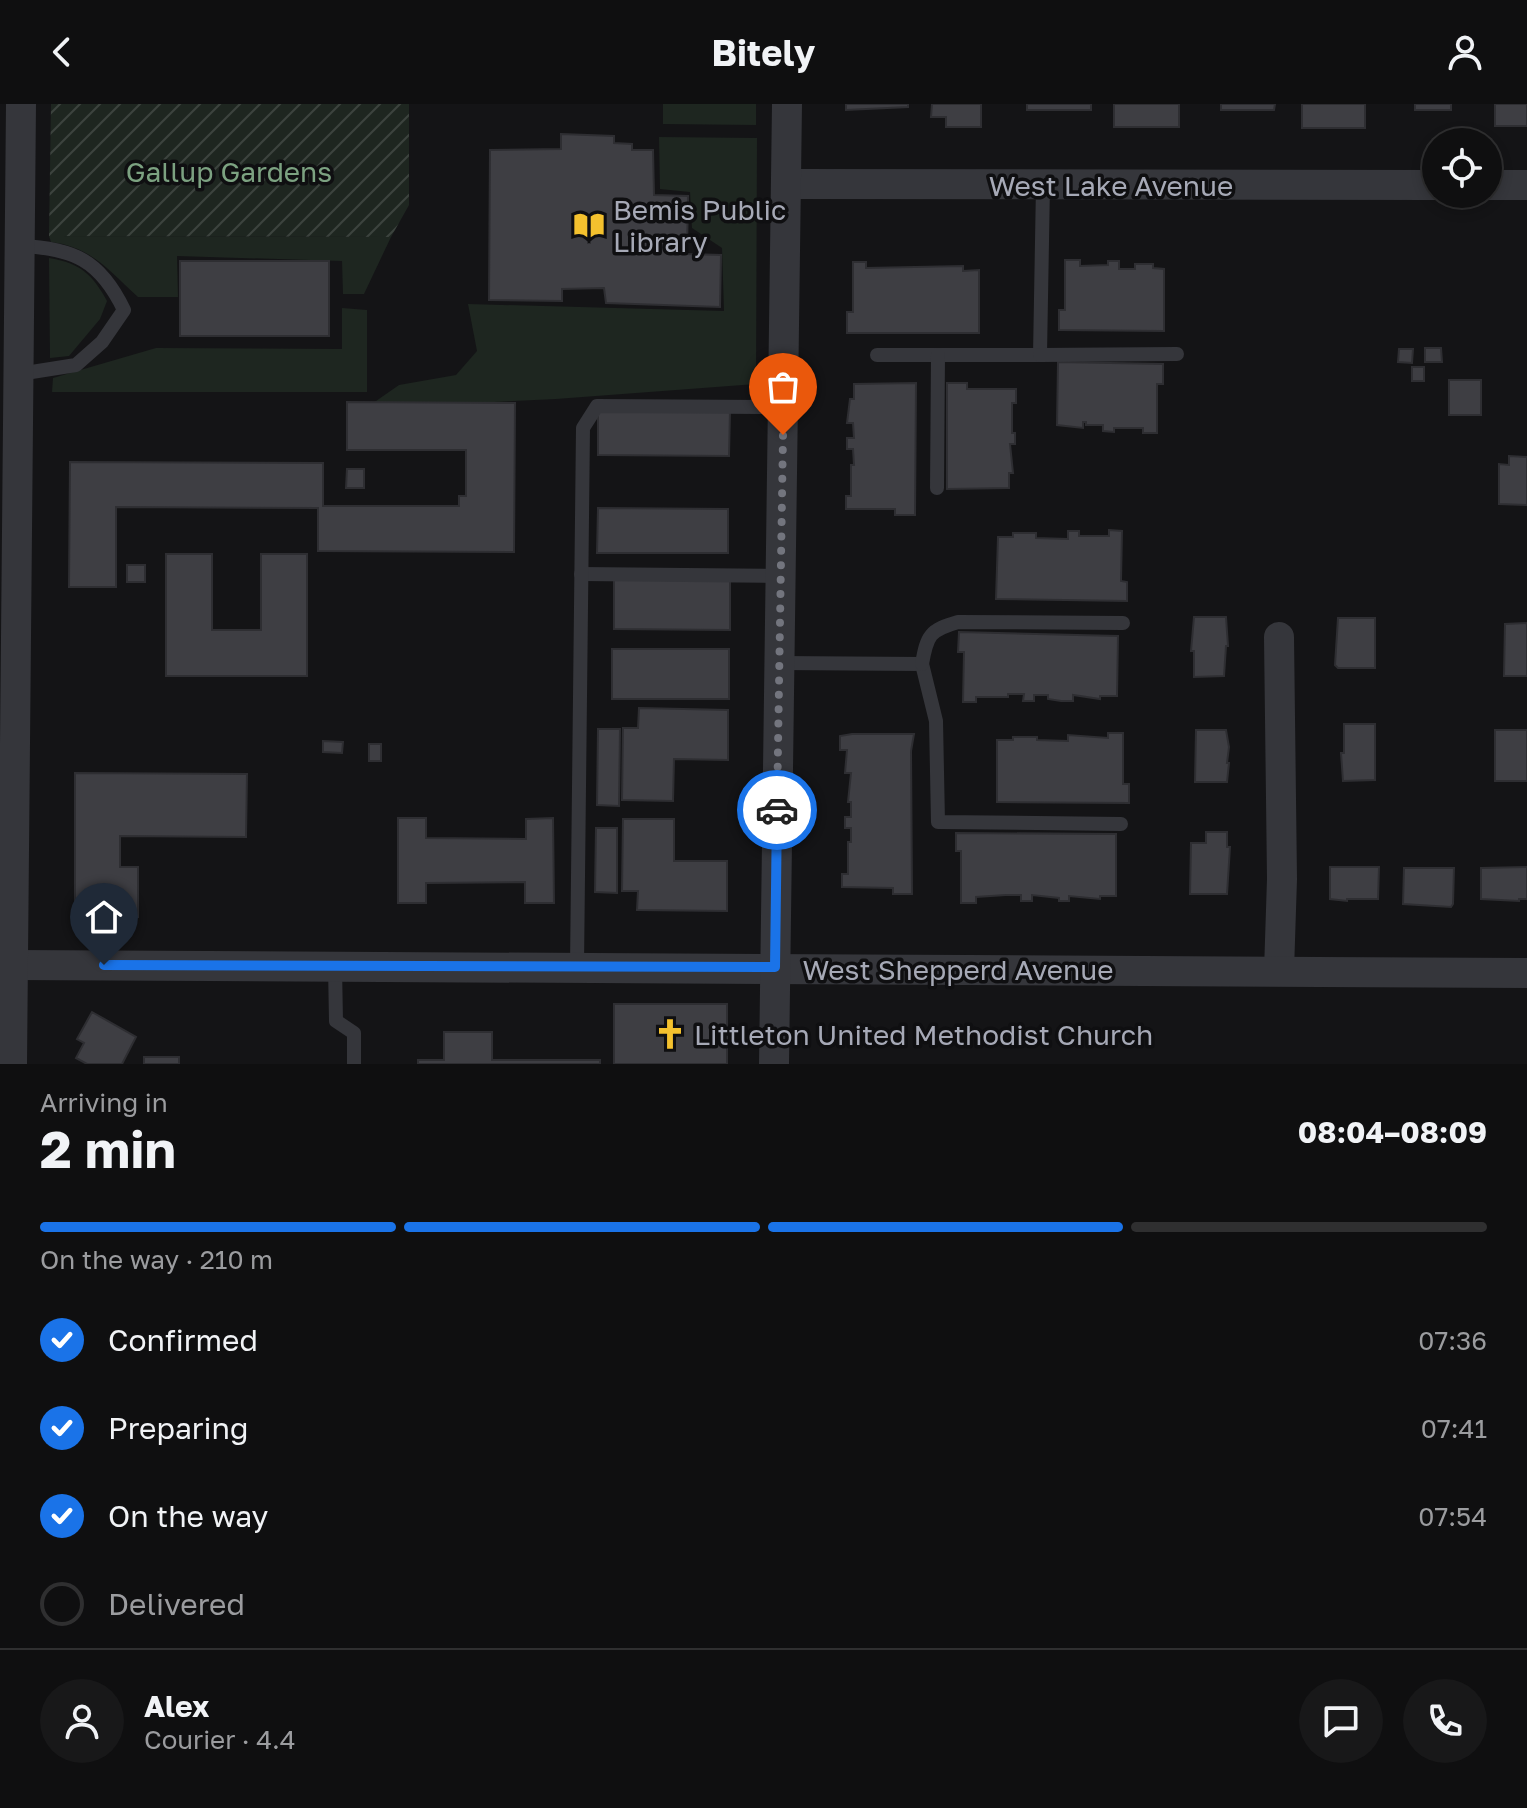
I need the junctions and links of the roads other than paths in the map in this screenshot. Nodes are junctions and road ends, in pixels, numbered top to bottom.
1 (21, 104) edge
2 (787, 104) edge
3 (10, 184) edge
4 (786, 184) junction
5 (1043, 185) junction
6 (1422, 185) edge
7 (1502, 185) edge
8 (1527, 185) edge
9 (20, 246) junction
10 (1177, 354) dead end
11 (877, 355) dead end
12 (938, 355) junction
13 (1040, 355) junction
14 (19, 374) junction
15 (783, 407) junction
16 (937, 488) dead end
17 (581, 574) junction
18 (781, 576) junction
19 (1123, 623) dead end
20 (1279, 637) dead end
21 (779, 663) junction
22 (922, 664) junction
23 (1121, 824) dead end
24 (13, 965) junction
25 (335, 966) junction
26 (577, 966) junction
27 (775, 967) junction
28 (1279, 971) junction
29 (1527, 973) edge
30 (12, 1064) edge
31 (354, 1064) edge
32 (774, 1064) edge

1 - 3 street
2 - 4 street
3 - 9 street
4 - 5 street, West Lake Avenue
4 - 15 street
5 - 6 street, West Lake Avenue
5 - 13 lane
7 - 8 street
9 - 14 street
9 - 14 lane
10 - 13 lane
11 - 12 lane
12 - 13 lane
12 - 16 lane
14 - 24 street
15 - 17 lane
15 - 18 street
17 - 18 lane
17 - 26 lane
18 - 21 street
19 - 22 lane
20 - 28 street
21 - 22 lane
21 - 27 street
22 - 23 lane
24 - 25 street, West Shepperd Avenue
24 - 30 street
25 - 26 street, West Shepperd Avenue
25 - 31 lane
26 - 27 street, West Shepperd Avenue
27 - 28 street, West Shepperd Avenue
27 - 32 street
28 - 29 street, West Shepperd Avenue

